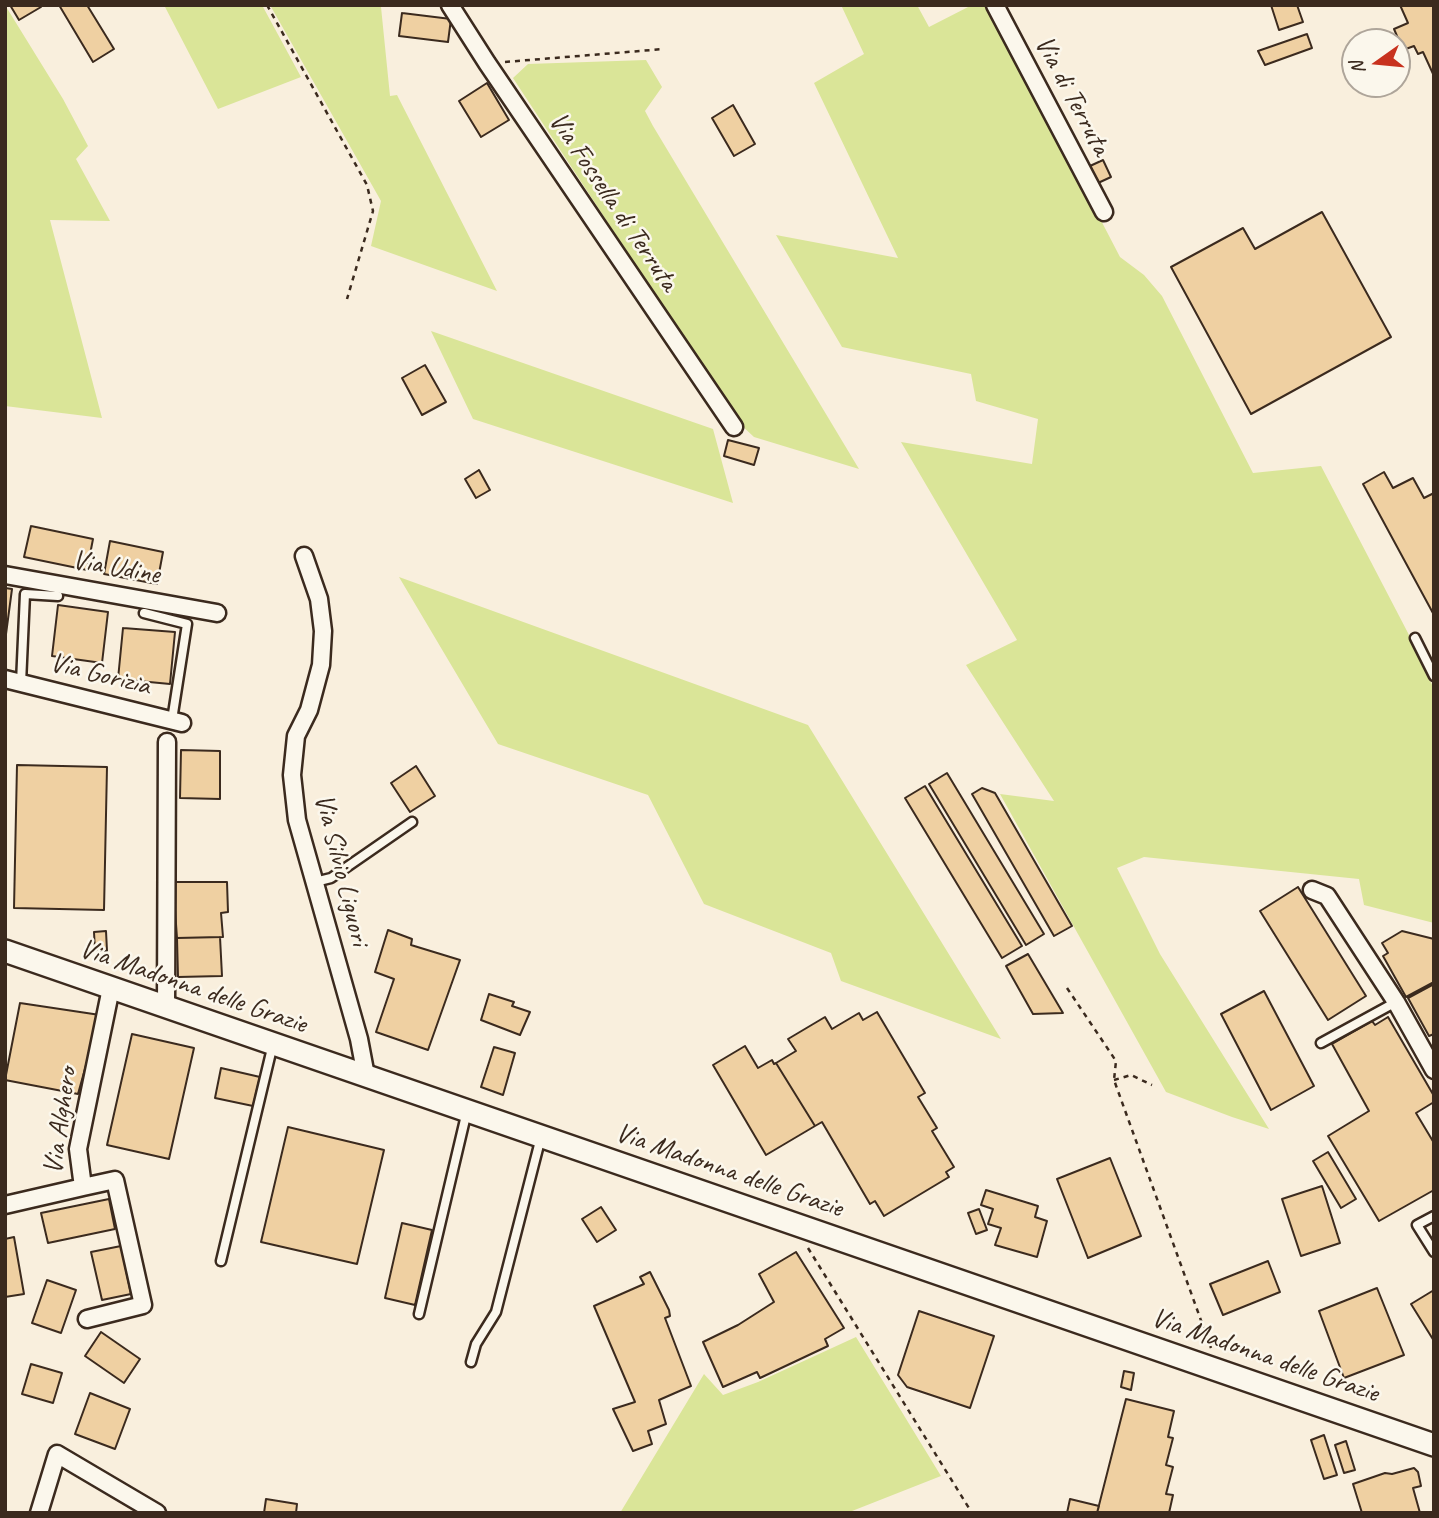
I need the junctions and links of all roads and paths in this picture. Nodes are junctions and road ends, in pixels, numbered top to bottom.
1 (267, 5) edge
2 (450, 5) edge
3 (995, 5) edge
4 (664, 49) dead end
5 (487, 63) junction
6 (1104, 212) dead end
7 (347, 299) dead end
8 (734, 427) dead end
9 (304, 556) dead end
10 (5, 575) edge
11 (58, 596) dead end
12 (217, 612) dead end
13 (144, 613) dead end
14 (1415, 638) dead end
15 (1434, 676) edge
16 (13, 681) edge
17 (177, 721) joint
18 (167, 742) dead end
19 (412, 822) dead end
20 (315, 883) junction
21 (1312, 890) dead end
22 (5, 951) edge
23 (111, 988) junction
24 (1067, 988) dead end
25 (1396, 1002) junction
26 (166, 1007) junction
27 (1321, 1043) dead end
28 (273, 1044) junction
29 (1434, 1070) edge
30 (366, 1076) junction
31 (1114, 1080) junction
32 (1152, 1085) dead end
33 (467, 1111) junction
34 (541, 1137) junction
35 (83, 1187) junction
36 (5, 1205) edge
37 (1434, 1216) edge
38 (809, 1228) junction
39 (1434, 1252) edge
40 (221, 1261) dead end
41 (419, 1314) dead end
42 (87, 1319) dead end
43 (471, 1362) dead end
44 (1215, 1368) junction
45 (1434, 1445) edge
46 (38, 1513) edge
47 (157, 1513) edge
48 (972, 1513) edge

1 - 7 path
2 - 5 street, Via Fossella di Terruta
3 - 6 street, Via di Terruta
4 - 5 path
5 - 8 street, Via Fossella di Terruta
9 - 20 street, Via Silvio Liguori
10 - 12 street, Via Udine
11 - 16 lane
13 - 17 lane
14 - 15 lane
16 - 17 street, Via Gorizia
18 - 26 street
19 - 20 lane
20 - 30 street, Via Silvio Liguori
21 - 25 street
22 - 23 street, Via Madonna delle Grazie
23 - 26 street, Via Madonna delle Grazie
23 - 35 street, Via Alghero
24 - 31 path
25 - 27 lane
25 - 29 street
26 - 28 street, Via Madonna delle Grazie
28 - 30 street, Via Madonna delle Grazie
28 - 40 lane
30 - 33 street, Via Madonna delle Grazie
31 - 32 path
31 - 44 path
33 - 34 street, Via Madonna delle Grazie
33 - 41 lane
34 - 38 street, Via Madonna delle Grazie
34 - 43 lane
35 - 36 street, Via Alghero
35 - 42 street
37 - 39 lane
38 - 44 street, Via Madonna delle Grazie
38 - 48 path
44 - 45 street, Via Madonna delle Grazie
46 - 47 street

